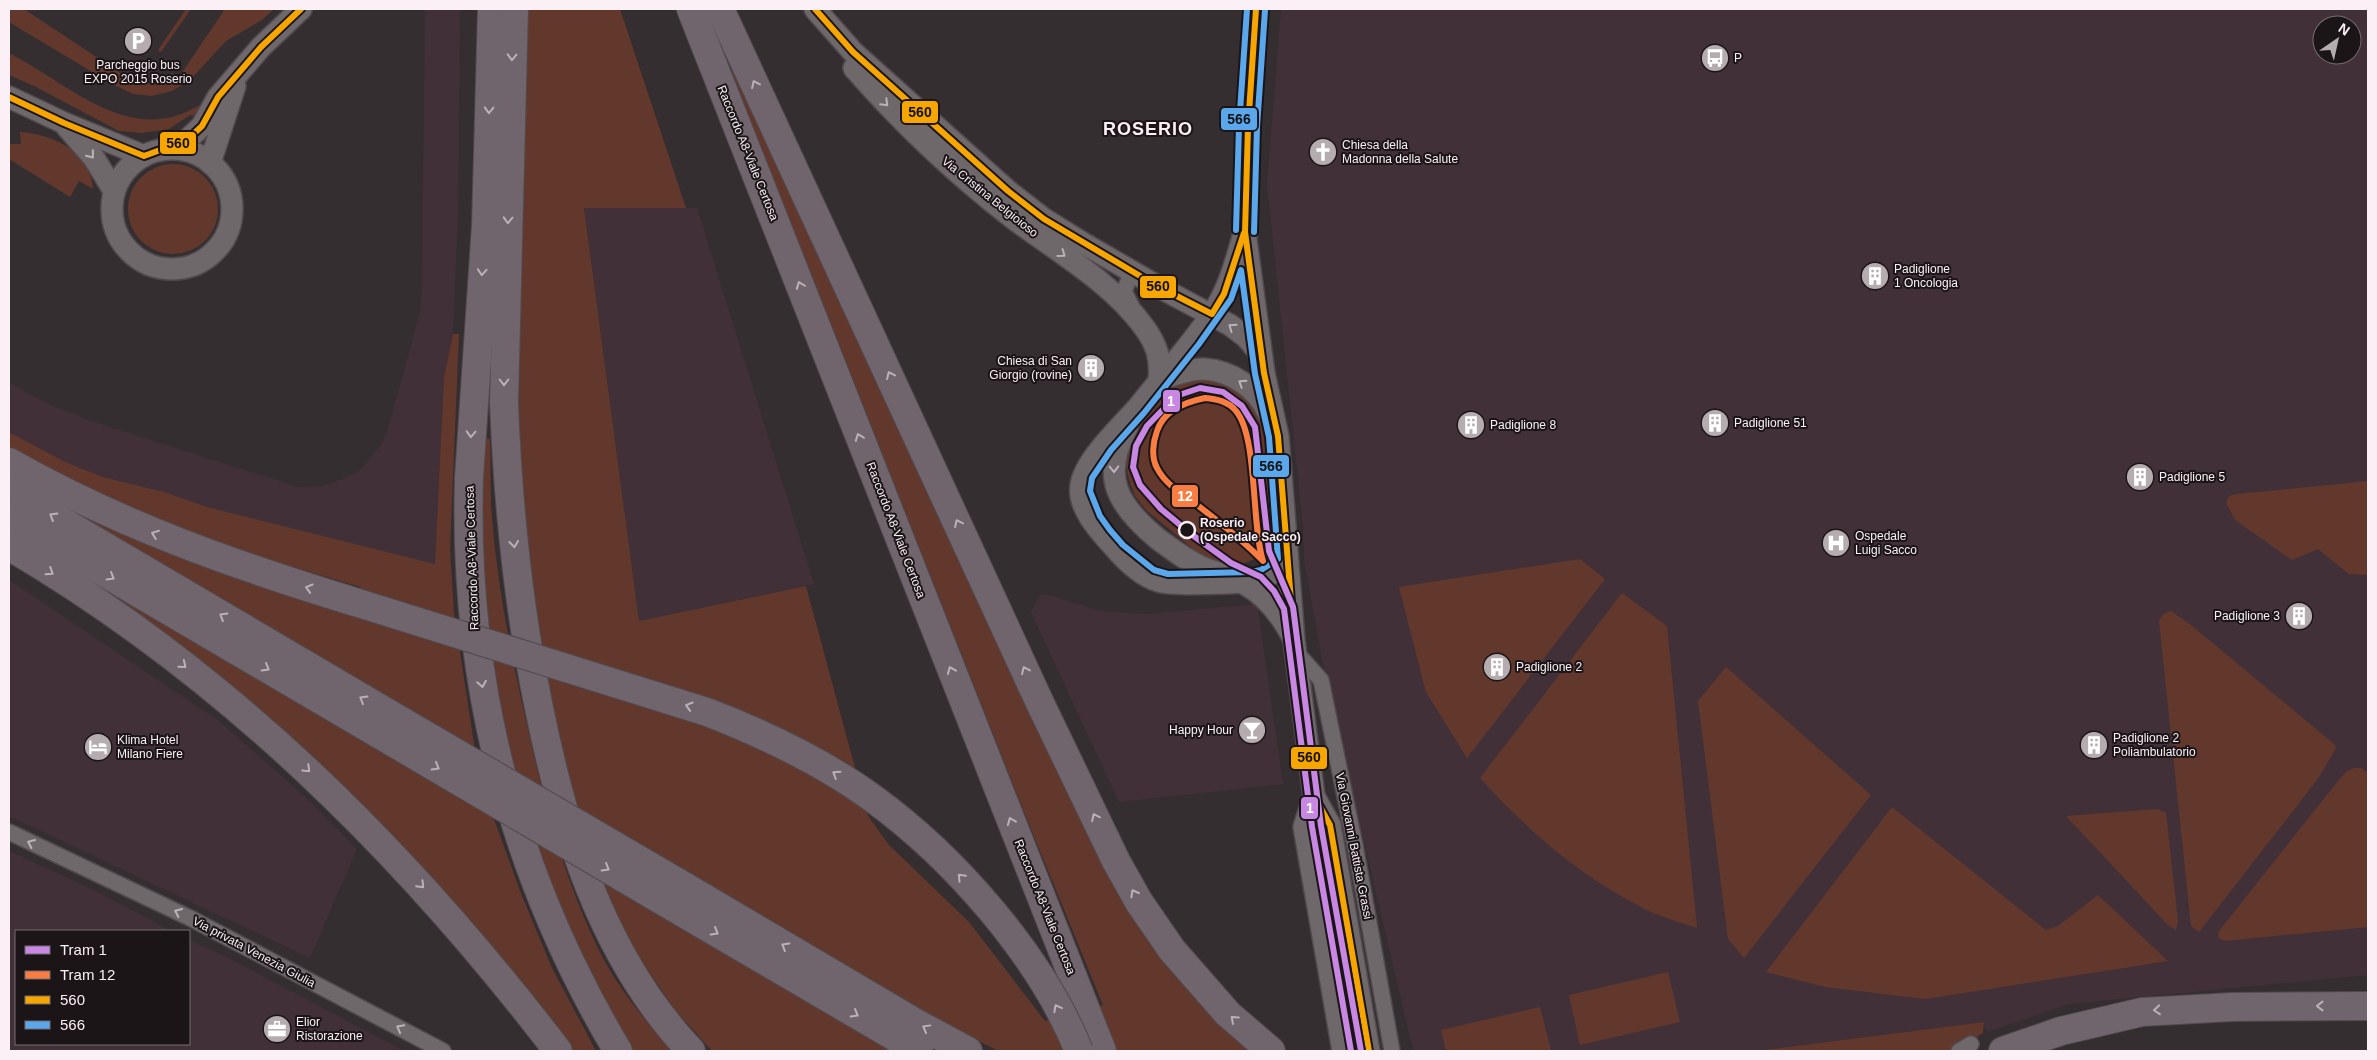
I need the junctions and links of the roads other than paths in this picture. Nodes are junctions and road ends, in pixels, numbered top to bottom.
1 (301, 9) edge
2 (492, 9) edge
3 (514, 9) edge
4 (691, 9) edge
5 (720, 9) edge
6 (814, 9) edge
7 (1256, 9) edge
8 (238, 76) junction
9 (9, 97) edge
10 (64, 123) junction
11 (166, 149) junction
12 (144, 156) junction
13 (210, 163) junction
14 (114, 191) junction
15 (1245, 232) junction
16 (1132, 272) junction
17 (1212, 314) junction
18 (1143, 326) junction
19 (1264, 372) junction
20 (1159, 380) junction
21 (1137, 408) junction
22 (1278, 436) junction
23 (9, 462) edge
24 (9, 490) edge
25 (9, 517) edge
26 (9, 546) edge
27 (1287, 563) junction
28 (1243, 582) junction
29 (1294, 645) junction
30 (400, 733) junction
31 (1314, 796) junction
32 (9, 832) edge
33 (678, 896) junction
34 (2368, 1006) edge
35 (443, 1051) edge
36 (558, 1051) edge
37 (618, 1051) edge
38 (691, 1051) edge
39 (919, 1051) edge
40 (968, 1051) edge
41 (1080, 1051) edge
42 (1102, 1051) edge
43 (1271, 1051) edge
44 (1343, 1051) edge
45 (1369, 1051) edge
46 (1392, 1051) edge
47 (2003, 1051) edge

1 - 8 main road
2 -> 37 highway, Raccordo A8-Viale Certosa
3 -> 38 highway
42 -> 4 highway, Raccordo A8-Viale Certosa
43 -> 5 highway
6 - 16 main road, Via Cristina Belgioioso
6 -> 18 main road, Via Cristina Belgioioso
7 - 15 main road, Via Giovanni Battista Grassi
8 - 11 main road
8 - 13 main road
9 - 10 main road
10 - 12 main road
10 -> 14 main road
11 - 12 main road
11 - 13 main road
12 - 14 main road
13 - 14 main road
15 - 17 main road, Via Giovanni Battista Grassi
15 - 19 main road, Via Giovanni Battista Grassi
16 - 17 main road, Via Cristina Belgioioso
16 - 18 street
19 -> 17 main road, Via Giovanni Battista Grassi
17 - 20 main road, Via Giovanni Battista Grassi
18 - 20 main road, Via Cristina Belgioioso
19 - 22 main road, Via Giovanni Battista Grassi
20 - 21 main road, Via Giovanni Battista Grassi
22 -> 20 main road, Via Giovanni Battista Grassi
21 -> 28 main road, Via Giovanni Battista Grassi
21 - 28 main road, Via Giovanni Battista Grassi
22 - 27 main road, Via Giovanni Battista Grassi
41 -> 23 highway, bridge
30 -> 24 highway
25 -> 30 highway
26 -> 36 highway
27 - 28 main road, Via Giovanni Battista Grassi
27 - 29 main road, Via Giovanni Battista Grassi
28 - 29 main road, Via Giovanni Battista Grassi
29 - 31 main road, Via Giovanni Battista Grassi
29 - 46 street, Via Giovanni Battista Grassi
30 - 33 highway, bridge
31 - 44 main road, Via Giovanni Battista Grassi
31 - 45 main road, Via Giovanni Battista Grassi
35 -> 32 street, Via privata Venezia Giulia
33 -> 39 highway
40 -> 33 highway
34 -> 47 highway

